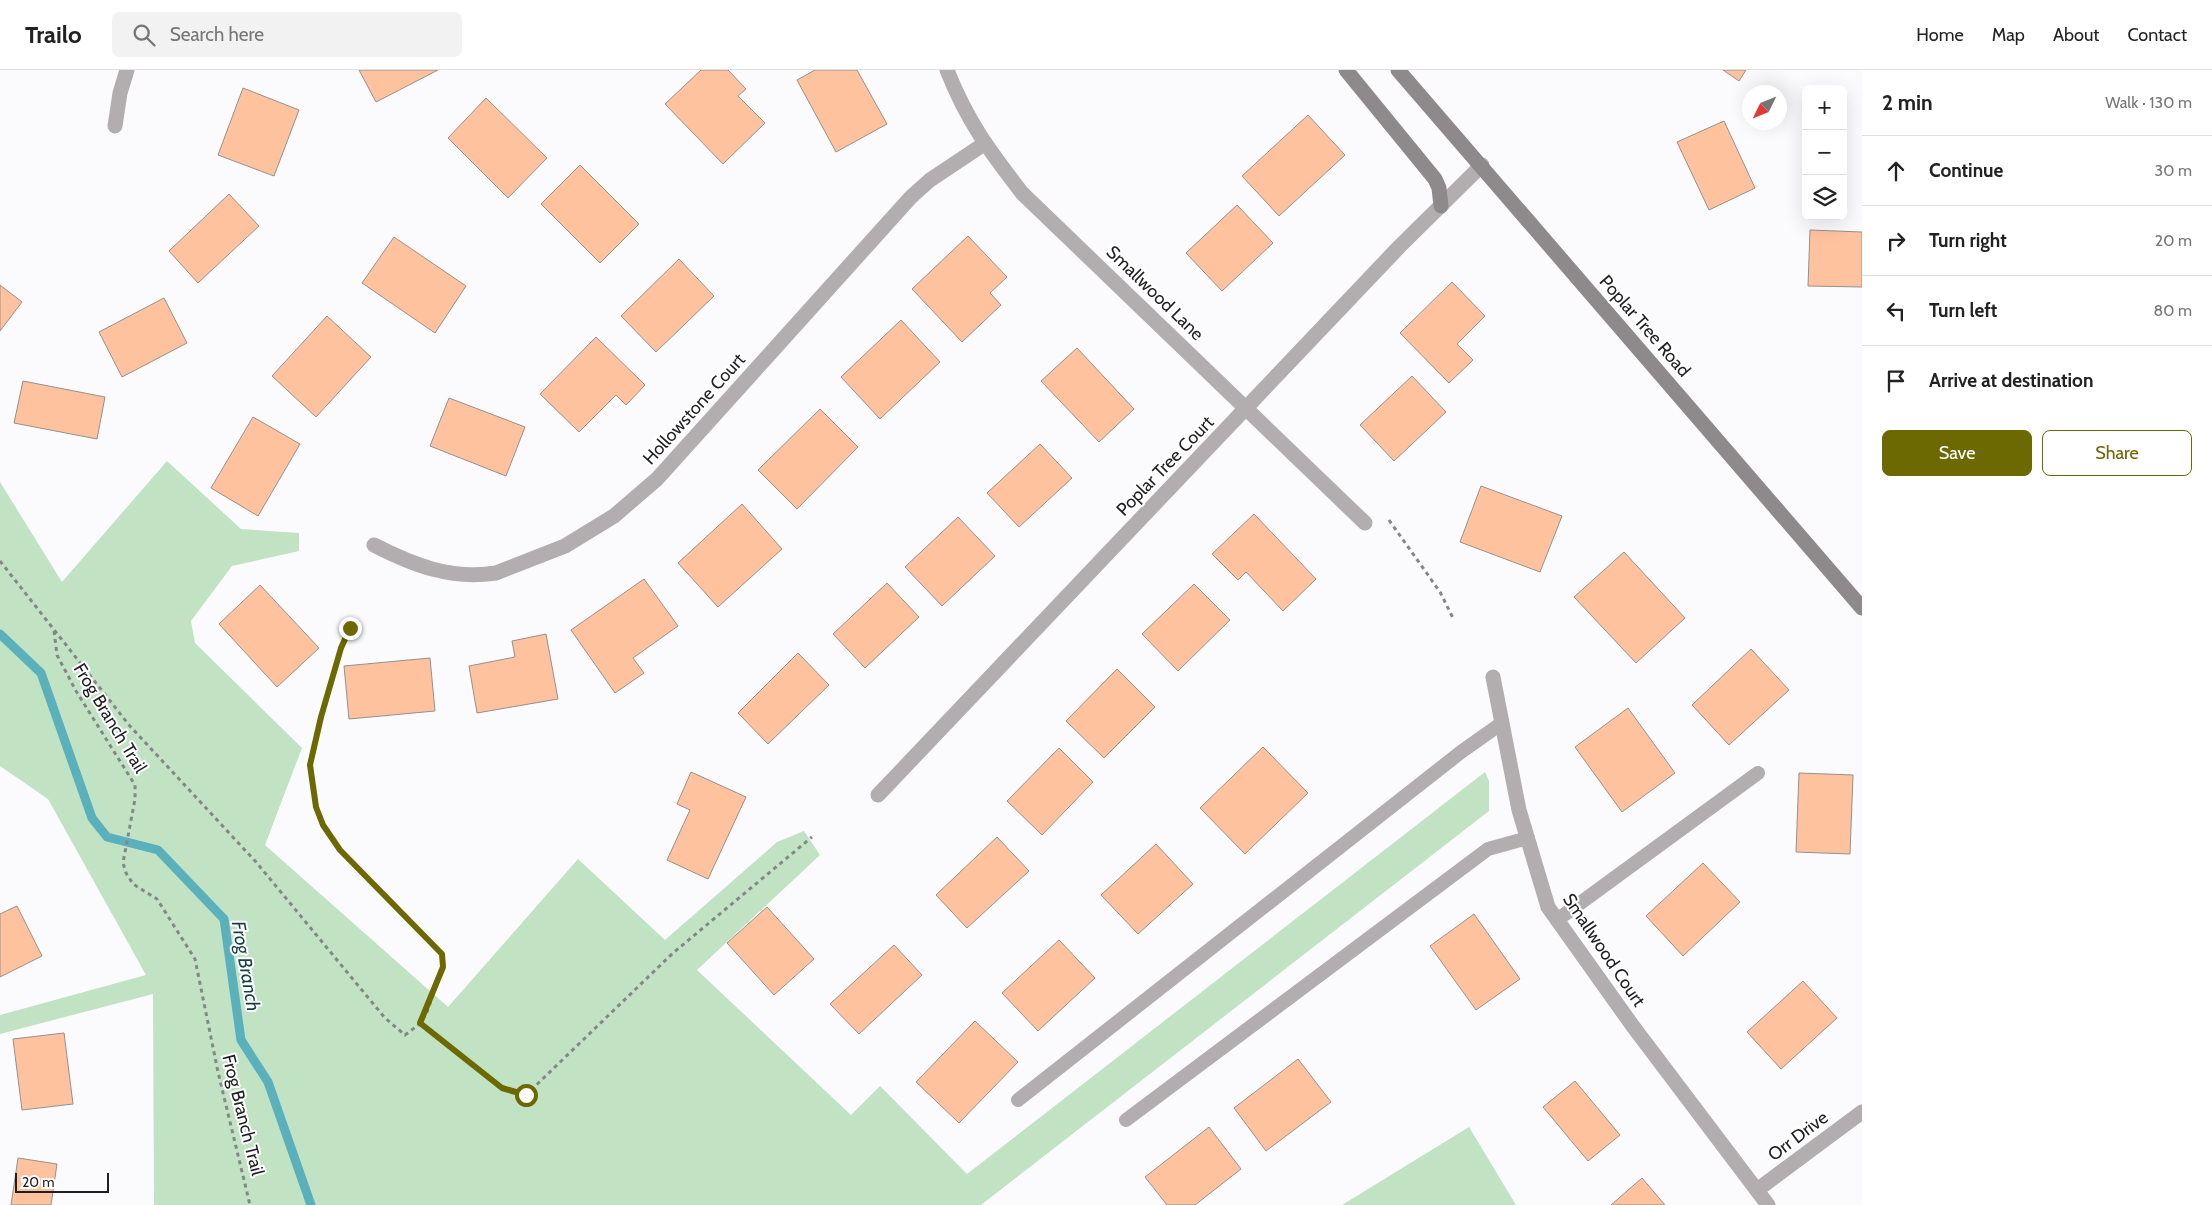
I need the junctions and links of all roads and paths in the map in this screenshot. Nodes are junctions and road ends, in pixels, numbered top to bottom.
1 (128, 70) edge
2 (947, 70) edge
3 (1346, 70) edge
4 (1398, 70) edge
5 (115, 126) dead end
6 (984, 144) junction
7 (1482, 165) junction
8 (1441, 206) junction
9 (1248, 407) junction
10 (1389, 520) dead end
11 (1365, 523) dead end
12 (374, 544) dead end
13 (0, 561) edge
14 (1862, 608) edge
15 (1453, 618) dead end
16 (354, 619) dead end
17 (54, 631) junction
18 (1493, 677) dead end
19 (1502, 723) junction
20 (1758, 773) dead end
21 (878, 795) dead end
22 (812, 837) dead end
23 (1528, 838) junction
24 (1557, 920) junction
25 (420, 1023) junction
26 (1018, 1100) dead end
27 (1862, 1112) edge
28 (1126, 1120) dead end
29 (1757, 1190) junction
30 (250, 1205) edge
31 (1768, 1205) edge

1 - 5 street
2 - 6 street, Smallwood Lane
3 - 8 main road
4 - 7 main road, Poplar Tree Road
6 - 9 street, Smallwood Lane
6 - 12 street, Hollowstone Court
7 - 8 street, Poplar Tree Court
7 - 14 main road, Poplar Tree Road
8 - 9 street, Poplar Tree Court
9 - 11 street, Smallwood Lane
9 - 21 street, Poplar Tree Court
10 - 15 path
13 - 17 path, Frog Branch Trail
16 - 25 path
17 - 25 path
17 - 30 path, Frog Branch Trail
18 - 19 street, Smallwood Court
19 - 23 street, Smallwood Court
19 - 26 lane
20 - 24 lane
22 - 25 path
23 - 24 street, Smallwood Court
23 - 28 lane
24 - 29 street, Smallwood Court
27 - 29 street, Orr Drive
29 - 31 street, Smallwood Court

